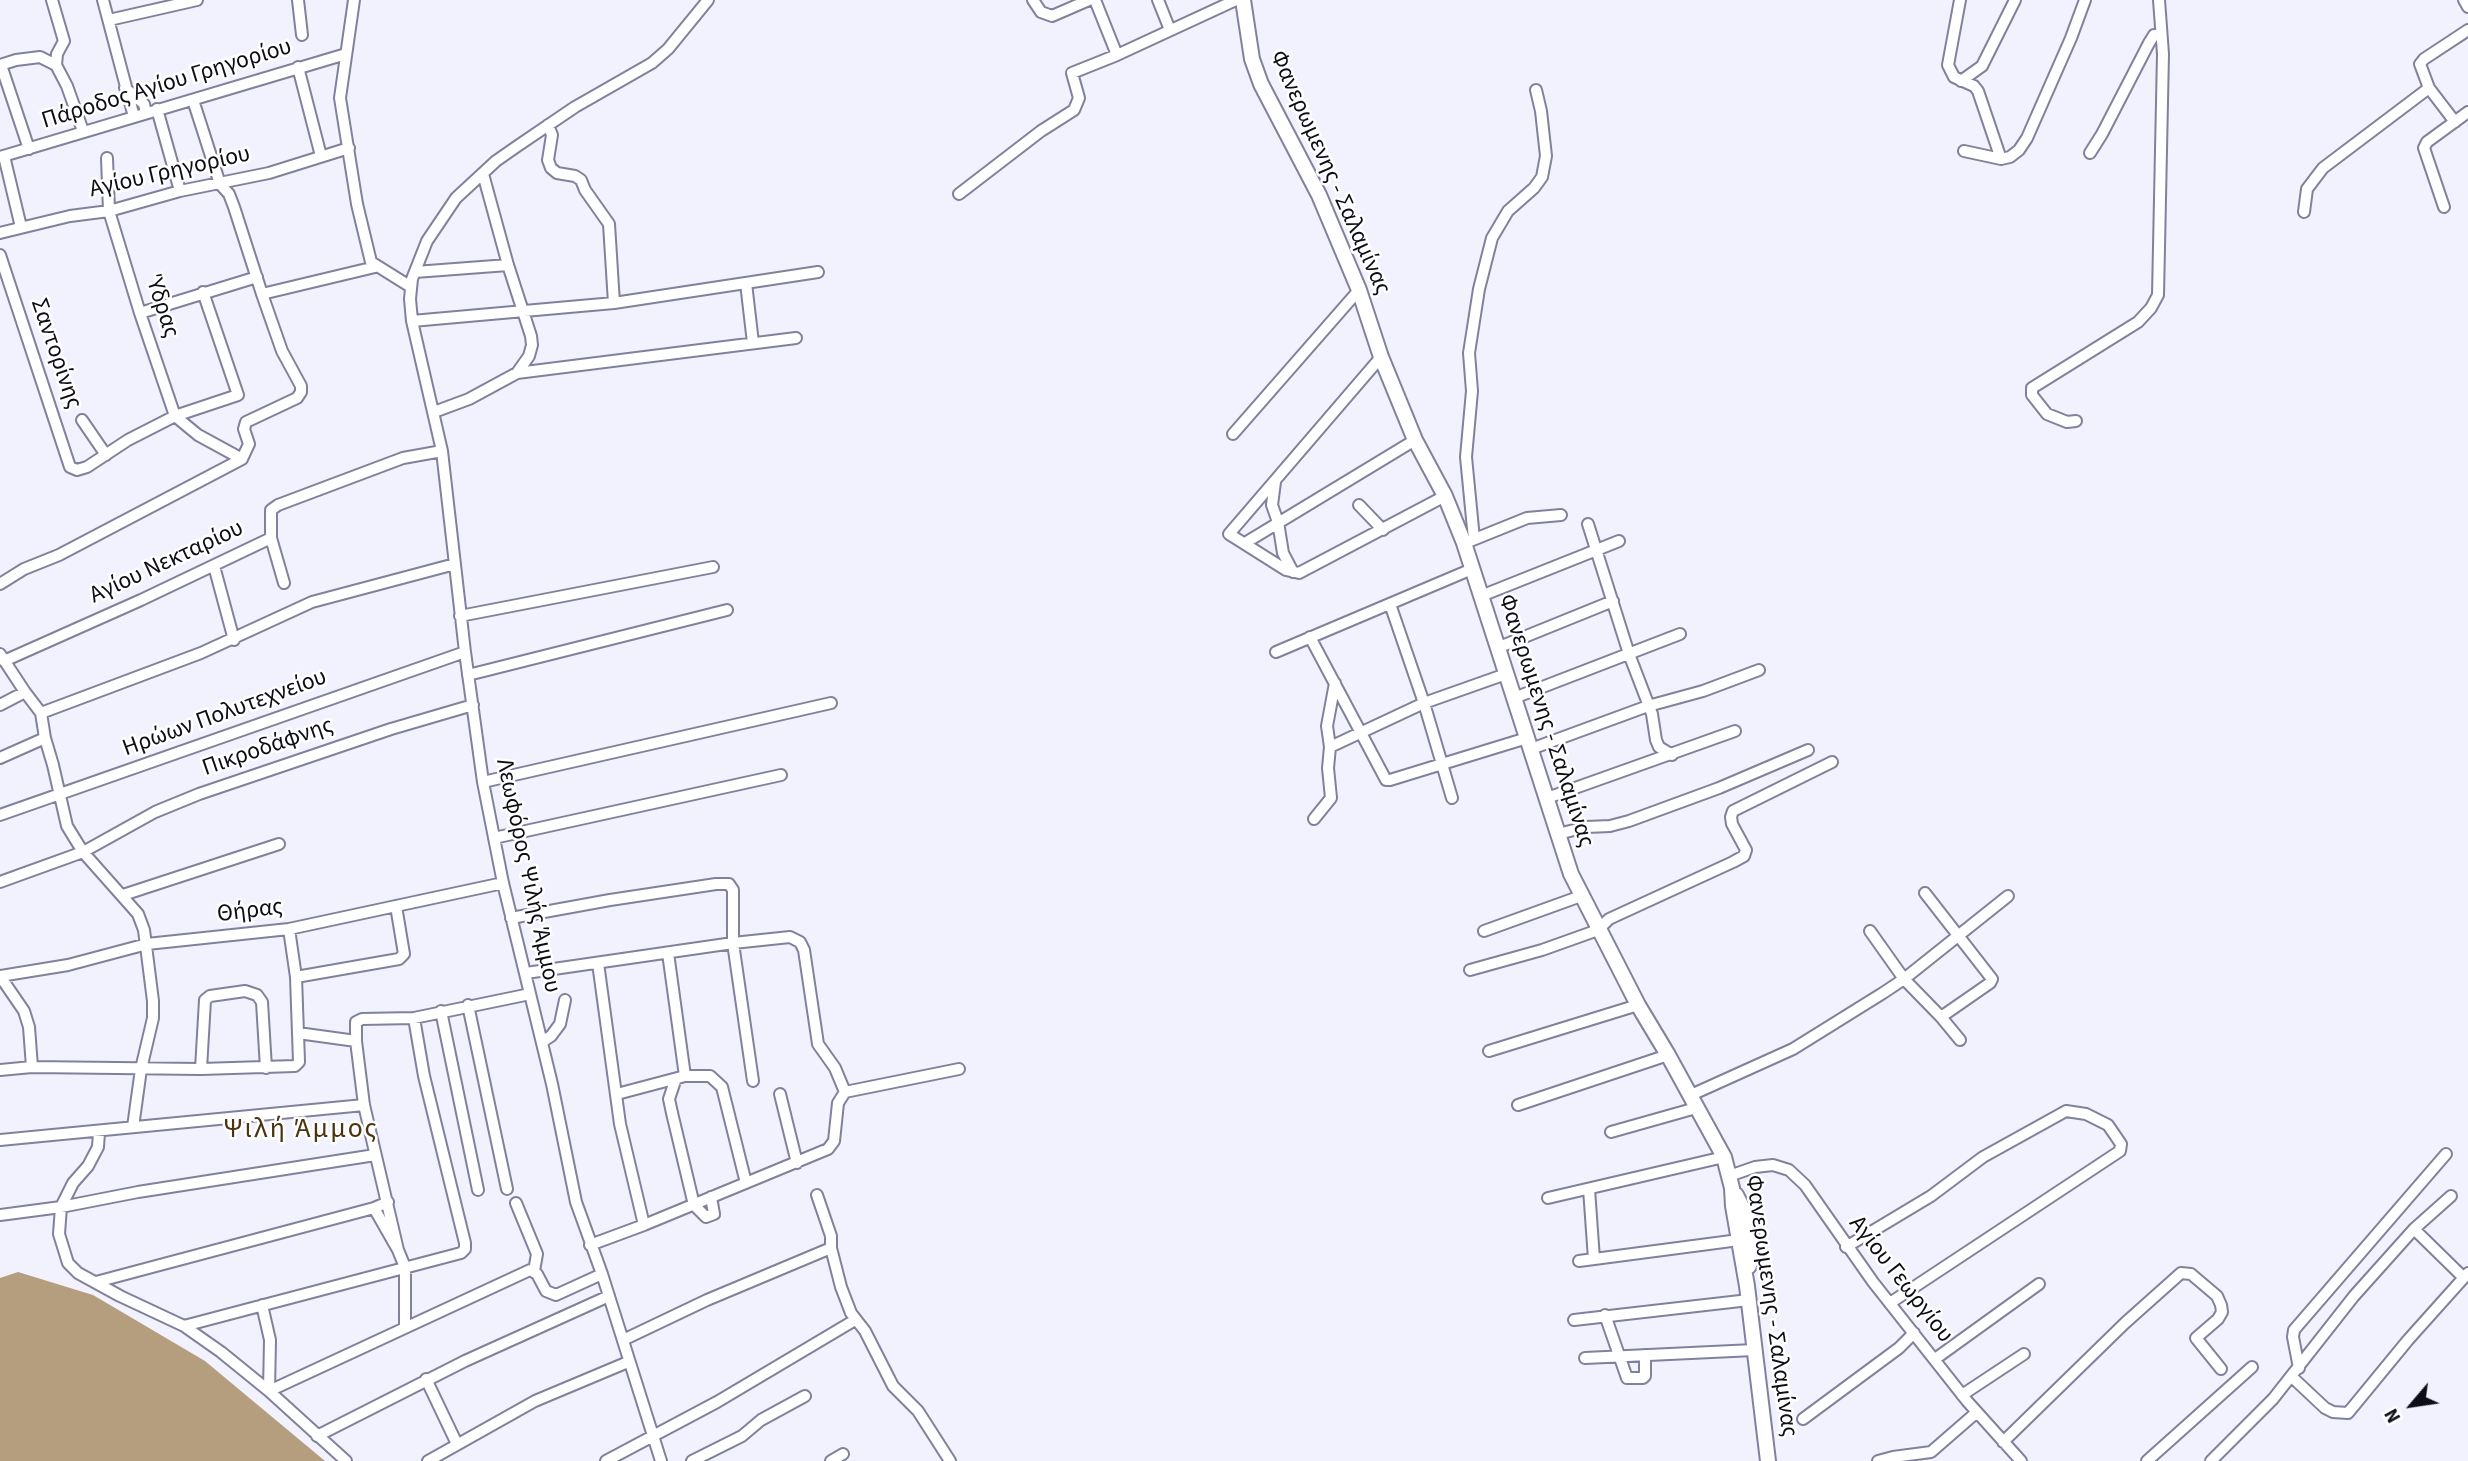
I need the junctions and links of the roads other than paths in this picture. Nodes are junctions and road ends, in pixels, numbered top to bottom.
1 (52, 0) edge
2 (103, 0) edge
3 (197, 0) edge
4 (298, 0) edge
5 (355, 0) edge
6 (1033, 0) edge
7 (1089, 0) edge
8 (1094, 0) edge
9 (1158, 0) edge
10 (1236, 0) edge
11 (1242, 0) edge
12 (1959, 0) edge
13 (2015, 0) edge
14 (2085, 0) edge
15 (2160, 0) edge
16 (2464, 0) edge
17 (702, 2) edge
18 (1223, 3) edge
19 (170, 4) edge
20 (2468, 7) edge
21 (109, 20) junction
22 (1170, 30) junction
23 (2468, 30) edge
24 (302, 35) dead end
25 (2161, 35) junction
26 (346, 54) junction
27 (1117, 55) junction
28 (1, 65) edge
29 (56, 65) junction
30 (298, 67) junction
31 (1961, 81) junction
32 (125, 88) junction
33 (2429, 88) junction
34 (1536, 90) dead end
35 (193, 100) junction
36 (152, 111) junction
37 (2468, 112) edge
38 (134, 117) junction
39 (2455, 122) junction
40 (548, 125) junction
41 (20, 126) junction
42 (83, 131) junction
43 (349, 148) junction
44 (29, 149) junction
45 (1964, 151) dead end
46 (2090, 153) dead end
47 (6, 155) edge
48 (321, 156) junction
49 (107, 158) dead end
50 (2001, 159) junction
51 (483, 174) junction
52 (220, 184) junction
53 (180, 191) junction
54 (959, 194) dead end
55 (2444, 207) dead end
56 (109, 211) junction
57 (2304, 212) dead end
58 (21, 227) junction
59 (0, 233) edge
60 (0, 256) edge
61 (508, 265) junction
62 (375, 267) junction
63 (415, 272) junction
64 (818, 272) dead end
65 (257, 277) junction
66 (746, 283) junction
67 (411, 287) junction
68 (1359, 290) junction
69 (203, 292) junction
70 (262, 294) junction
71 (614, 303) junction
72 (522, 311) junction
73 (140, 313) junction
74 (412, 321) junction
75 (796, 338) dead end
76 (753, 343) junction
77 (1381, 357) junction
78 (517, 373) junction
79 (434, 412) junction
80 (176, 416) junction
81 (82, 420) dead end
82 (2076, 421) dead end
83 (1233, 434) dead end
84 (1415, 440) junction
85 (442, 451) junction
86 (106, 455) junction
87 (242, 458) junction
88 (1275, 482) junction
89 (1445, 496) junction
90 (1359, 505) dead end
91 (1561, 515) dead end
92 (1278, 522) junction
93 (1588, 524) dead end
94 (1383, 530) junction
95 (271, 538) junction
96 (1469, 541) junction
97 (1619, 541) dead end
98 (1245, 543) junction
99 (1597, 551) junction
100 (455, 564) junction
101 (214, 566) junction
102 (713, 567) dead end
103 (1472, 569) junction
104 (1293, 572) junction
105 (284, 583) dead end
106 (0, 584) edge
107 (1481, 596) junction
108 (1613, 600) junction
109 (1390, 604) junction
110 (727, 610) dead end
111 (460, 617) junction
112 (1680, 634) dead end
113 (1310, 637) junction
114 (234, 639) junction
115 (1497, 648) junction
116 (465, 652) junction
117 (1276, 652) dead end
118 (1629, 654) junction
119 (2, 657) edge
120 (1759, 670) dead end
121 (1506, 674) junction
122 (468, 675) junction
123 (1335, 683) junction
124 (25, 692) junction
125 (1514, 698) junction
126 (1424, 702) junction
127 (831, 703) dead end
128 (0, 705) edge
129 (473, 705) junction
130 (1648, 706) junction
131 (41, 713) junction
132 (1735, 731) dead end
133 (1362, 733) junction
134 (45, 738) junction
135 (1529, 744) junction
136 (1331, 747) junction
137 (1808, 750) dead end
138 (1672, 755) junction
139 (0, 758) edge
140 (1832, 762) dead end
141 (1440, 763) junction
142 (781, 775) dead end
143 (484, 782) junction
144 (61, 795) junction
145 (1452, 798) dead end
146 (1547, 798) junction
147 (0, 816) edge
148 (1314, 819) dead end
149 (1558, 835) junction
150 (494, 838) junction
151 (279, 844) dead end
152 (83, 852) junction
153 (0, 882) edge
154 (503, 883) junction
155 (1925, 893) dead end
156 (123, 895) junction
157 (1581, 896) junction
158 (2008, 896) dead end
159 (396, 906) junction
160 (511, 918) junction
161 (289, 929) junction
162 (1598, 930) junction
163 (1484, 931) dead end
164 (1870, 931) dead end
165 (1958, 937) junction
166 (733, 943) junction
167 (147, 944) junction
168 (668, 953) junction
169 (597, 963) junction
170 (1470, 970) dead end
171 (526, 973) junction
172 (0, 976) edge
173 (296, 977) junction
174 (1904, 979) junction
175 (530, 994) junction
176 (565, 1000) dead end
177 (468, 1005) junction
178 (1638, 1005) junction
179 (441, 1011) junction
180 (1941, 1017) junction
181 (414, 1018) junction
182 (298, 1033) junction
183 (1960, 1040) dead end
184 (356, 1041) junction
185 (542, 1042) junction
186 (1489, 1052) dead end
187 (1668, 1055) junction
188 (32, 1068) junction
189 (266, 1068) junction
190 (141, 1069) junction
191 (201, 1069) junction
192 (960, 1069) dead end
193 (0, 1070) edge
194 (680, 1078) junction
195 (752, 1081) dead end
196 (845, 1092) junction
197 (617, 1094) junction
198 (780, 1094) dead end
199 (1693, 1102) junction
200 (364, 1105) junction
201 (1518, 1105) dead end
202 (133, 1127) junction
203 (99, 1132) junction
204 (1611, 1132) dead end
205 (0, 1140) edge
206 (2446, 1154) dead end
207 (375, 1155) junction
208 (1724, 1157) junction
209 (797, 1163) junction
210 (746, 1182) junction
211 (1731, 1182) junction
212 (507, 1189) dead end
213 (1589, 1189) junction
214 (478, 1190) dead end
215 (817, 1195) dead end
216 (2451, 1196) dead end
217 (711, 1197) junction
218 (1548, 1198) dead end
219 (388, 1202) junction
220 (516, 1203) dead end
221 (694, 1205) junction
222 (61, 1207) junction
223 (374, 1208) junction
224 (0, 1215) edge
225 (644, 1225) junction
226 (2414, 1229) junction
227 (1739, 1240) junction
228 (590, 1245) junction
229 (1846, 1247) junction
230 (831, 1248) junction
231 (398, 1250) junction
232 (1594, 1259) junction
233 (1579, 1261) dead end
234 (405, 1267) junction
235 (534, 1271) junction
236 (602, 1274) junction
237 (2466, 1275) edge
238 (96, 1282) junction
239 (2039, 1284) dead end
240 (1748, 1293) junction
241 (610, 1296) junction
242 (1890, 1303) junction
243 (262, 1304) junction
244 (1605, 1315) junction
245 (855, 1320) junction
246 (1574, 1320) dead end
247 (184, 1326) junction
248 (405, 1328) junction
249 (1914, 1333) junction
250 (623, 1340) junction
251 (1754, 1350) junction
252 (2024, 1354) dead end
253 (1645, 1355) junction
254 (1619, 1356) junction
255 (1585, 1358) dead end
256 (1935, 1359) junction
257 (628, 1362) junction
258 (2252, 1367) dead end
259 (2221, 1369) dead end
260 (2295, 1373) junction
261 (426, 1379) junction
262 (269, 1391) junction
263 (1962, 1395) junction
264 (805, 1396) dead end
265 (1977, 1412) junction
266 (1803, 1419) dead end
267 (653, 1435) junction
268 (317, 1436) junction
269 (2003, 1442) junction
270 (457, 1444) junction
271 (844, 1454) dead end
272 (346, 1461) edge
273 (428, 1461) edge
274 (606, 1461) edge
275 (661, 1461) edge
276 (692, 1461) edge
277 (831, 1461) edge
278 (950, 1461) edge
279 (1768, 1461) edge
280 (1878, 1461) edge
281 (2021, 1461) edge
282 (2147, 1461) edge
283 (2211, 1461) edge

1 - 29 street
2 - 21 street
3 - 19 street
4 - 24 street
5 - 26 street
6 - 7 street
8 - 27 street
9 - 22 street
10 - 18 street
11 - 68 main road, Φανερωμενης - Σαλαμίνας
12 - 31 street
13 - 31 street
14 - 50 street
15 - 25 street
16 - 20 street
17 - 40 street, Λεωφόρος Ψιλής Άμμου
18 - 22 street
19 - 21 street
21 - 32 street
22 - 27 street
23 - 33 street
25 - 46 street
25 - 82 street
26 - 30 street, Πάροδος Αγίου Γρηγορίου
26 - 43 street
27 - 54 street
28 - 29 street
28 - 41 street
29 - 42 street
30 - 35 street, Πάροδος Αγίου Γρηγορίου
30 - 48 street
31 - 50 street
32 - 36 street
32 - 38 street
33 - 39 street
33 - 57 street
34 - 96 street
35 - 36 street, Πάροδος Αγίου Γρηγορίου
35 - 52 street
36 - 38 street, Πάροδος Αγίου Γρηγορίου
36 - 53 street
37 - 39 street
38 - 42 street, Πάροδος Αγίου Γρηγορίου
39 - 55 street
40 - 51 street, Λεωφόρος Ψιλής Άμμου
40 - 71 street
41 - 44 street
41 - 47 street
42 - 44 street, Πάροδος Αγίου Γρηγορίου
43 - 48 street, Αγίου Γρηγορίου
43 - 62 street
44 - 47 street, Πάροδος Αγίου Γρηγορίου
45 - 50 street
47 - 58 street
48 - 52 street, Αγίου Γρηγορίου
49 - 56 street, Ύδρας
51 - 61 street
51 - 63 street, Λεωφόρος Ψιλής Άμμου
52 - 53 street, Αγίου Γρηγορίου
52 - 65 street
53 - 56 street, Αγίου Γρηγορίου
56 - 58 street, Αγίου Γρηγορίου
56 - 73 street, Ύδρας
58 - 59 street, Αγίου Γρηγορίου
60 - 86 street, Σαντορίνης
61 - 63 street
61 - 72 street
62 - 67 street
62 - 70 street
63 - 67 street, Λεωφόρος Ψιλής Άμμου
64 - 66 street
65 - 69 street
65 - 70 street
66 - 71 street
66 - 76 street
67 - 74 street, Λεωφόρος Ψιλής Άμμου
68 - 77 main road, Φανερωμενης - Σαλαμίνας
68 - 83 street
69 - 73 street
69 - 80 street
70 - 87 street
71 - 72 street
72 - 74 street
72 - 78 street
73 - 80 street, Ύδρας
74 - 79 street, Λεωφόρος Ψιλής Άμμου
75 - 76 street
76 - 78 street
77 - 84 main road, Φανερωμενης - Σαλαμίνας
77 - 88 street
78 - 79 street
79 - 85 street, Λεωφόρος Ψιλής Άμμου
80 - 86 street
80 - 87 street
81 - 86 street
84 - 89 main road, Φανερωμενης - Σαλαμίνας
84 - 92 street
85 - 95 street, Αγίου Νεκταρίου
85 - 100 street, Λεωφόρος Ψιλής Άμμου
87 - 106 street
88 - 92 street
88 - 98 street
89 - 94 street
89 - 96 main road, Φανερωμενης - Σαλαμίνας
90 - 94 street
91 - 96 street
92 - 98 street
92 - 104 street
93 - 99 street
94 - 104 street
95 - 101 street, Αγίου Νεκταρίου
95 - 105 street
96 - 103 main road, Φανερωμενης - Σαλαμίνας
97 - 99 street
98 - 104 street
99 - 107 street
99 - 108 street
100 - 111 street, Λεωφόρος Ψιλής Άμμου
100 - 114 street
101 - 114 street
101 - 119 street, Αγίου Νεκταρίου
102 - 111 street
103 - 107 main road, Φανερωμενης - Σαλαμίνας
103 - 109 street
107 - 115 main road, Φανερωμενης - Σαλαμίνας
108 - 115 street
108 - 118 street
109 - 113 street
109 - 126 street
110 - 122 street
111 - 116 street, Λεωφόρος Ψιλής Άμμου
112 - 118 street
113 - 117 street
113 - 123 street
114 - 131 street
115 - 121 main road, Φανερωμενης - Σαλαμίνας
116 - 122 street, Λεωφόρος Ψιλής Άμμου
116 - 144 street, Ηρώων Πολυτεχνείου
118 - 125 street
118 - 130 street
119 - 124 street
120 - 130 street
121 - 125 main road, Φανερωμενης - Σαλαμίνας
121 - 126 street
122 - 129 street, Λεωφόρος Ψιλής Άμμου
123 - 133 street
123 - 136 street
124 - 128 street
124 - 131 street
125 - 135 main road, Φανερωμενης - Σαλαμίνας
126 - 133 street
126 - 141 street
127 - 143 street
129 - 143 street, Λεωφόρος Ψιλής Άμμου
129 - 152 street, Πικροδάφνης
130 - 135 street
130 - 138 street
131 - 134 street
132 - 138 street
133 - 136 street
133 - 141 street
134 - 139 street
134 - 144 street
135 - 141 street
135 - 146 main road, Φανερωμενης - Σαλαμίνας
136 - 148 street
137 - 149 street
138 - 146 street
140 - 162 street
141 - 145 street
142 - 150 street
143 - 150 street, Λεωφόρος Ψιλής Άμμου
144 - 147 street, Ηρώων Πολυτεχνείου
144 - 152 street
146 - 149 main road, Φανερωμενης - Σαλαμίνας
149 - 157 main road, Φανερωμενης - Σαλαμίνας
150 - 154 street, Λεωφόρος Ψιλής Άμμου
151 - 156 street
152 - 153 street, Πικροδάφνης
152 - 156 street
154 - 159 street, Θήρας
154 - 160 street, Λεωφόρος Ψιλής Άμμου
155 - 165 street
156 - 167 street
157 - 162 main road, Φανερωμενης - Σαλαμίνας
157 - 163 street
158 - 165 street
159 - 161 street, Θήρας
159 - 173 street
160 - 166 street
160 - 171 street, Λεωφόρος Ψιλής Άμμου
161 - 167 street, Θήρας
161 - 173 street
162 - 170 street
162 - 178 main road, Φανερωμενης - Σαλαμίνας
164 - 174 street
165 - 174 street
165 - 180 street
166 - 168 street
166 - 195 street
166 - 196 street
167 - 172 street, Θήρας
167 - 190 street
168 - 169 street
168 - 194 street
169 - 171 street
169 - 197 street
171 - 175 street, Λεωφόρος Ψιλής Άμμου
172 - 188 street
173 - 182 street
174 - 180 street
174 - 199 street
175 - 177 street
175 - 185 street, Λεωφόρος Ψιλής Άμμου
176 - 185 street
177 - 179 street
177 - 212 street
178 - 186 street
178 - 187 main road, Φανερωμενης - Σαλαμίνας
179 - 181 street
179 - 214 street
180 - 183 street
181 - 184 street
181 - 234 street
182 - 184 street
182 - 189 street
184 - 200 street
185 - 228 street, Λεωφόρος Ψιλής Άμμου
187 - 199 main road, Φανερωμενης - Σαλαμίνας
187 - 201 street
188 - 190 street
188 - 193 street
189 - 191 street
189 - 191 street
190 - 191 street
190 - 202 street
192 - 196 street
194 - 197 street
194 - 210 street
194 - 221 street
196 - 209 street
197 - 225 street
198 - 209 street
199 - 204 street
199 - 208 main road, Φανερωμενης - Σαλαμίνας
200 - 202 street
200 - 207 street
202 - 203 street
203 - 205 street
203 - 222 street
206 - 260 street
207 - 219 street
207 - 222 street
208 - 211 main road, Φανερωμενης - Σαλαμίνας
208 - 213 street
209 - 210 street
210 - 217 street
211 - 227 main road, Φανερωμενης - Σαλαμίνας
211 - 229 street, Αγίου Γεωργίου
211 - 240 main road
213 - 218 street
213 - 232 street
215 - 230 street
216 - 226 street
217 - 221 street
217 - 221 street
219 - 223 street
219 - 231 street
220 - 235 street
221 - 225 street
222 - 224 street
222 - 238 street
223 - 231 street
223 - 238 street
225 - 228 street
226 - 237 street
226 - 260 street
227 - 232 street
227 - 240 main road, Φανερωμενης - Σαλαμίνας
228 - 236 street, Λεωφόρος Ψιλής Άμμου
229 - 242 street, Αγίου Γεωργίου
229 - 242 street
230 - 245 street
230 - 250 street
231 - 234 street
232 - 233 street
234 - 243 street
234 - 248 street
235 - 236 street
235 - 248 street
236 - 241 street, Λεωφόρος Ψιλής Άμμου
237 - 260 street
238 - 247 street
239 - 256 street
240 - 244 street
240 - 251 main road, Φανερωμενης - Σαλαμίνας
241 - 250 street, Λεωφόρος Ψιλής Άμμου
241 - 261 street
242 - 249 street, Αγίου Γεωργίου
243 - 247 street
243 - 262 street
244 - 246 street
244 - 254 street
245 - 267 street
245 - 278 street
247 - 262 street
248 - 262 street
249 - 256 street, Αγίου Γεωργίου
249 - 266 street
250 - 257 street, Λεωφόρος Ψιλής Άμμου
251 - 253 street
251 - 279 main road, Φανερωμενης - Σαλαμίνας
252 - 263 street
253 - 254 street
253 - 254 street
254 - 255 street
256 - 263 street, Αγίου Γεωργίου
257 - 267 street, Λεωφόρος Ψιλής Άμμου
257 - 270 street
258 - 282 street
259 - 269 street
260 - 283 street
261 - 268 street
261 - 270 street
262 - 268 street
263 - 265 street, Αγίου Γεωργίου
264 - 276 street
265 - 269 street, Αγίου Γεωργίου
265 - 280 street
267 - 274 street
267 - 275 street, Λεωφόρος Ψιλής Άμμου
268 - 272 street
269 - 281 street, Αγίου Γεωργίου
270 - 273 street
271 - 277 street

